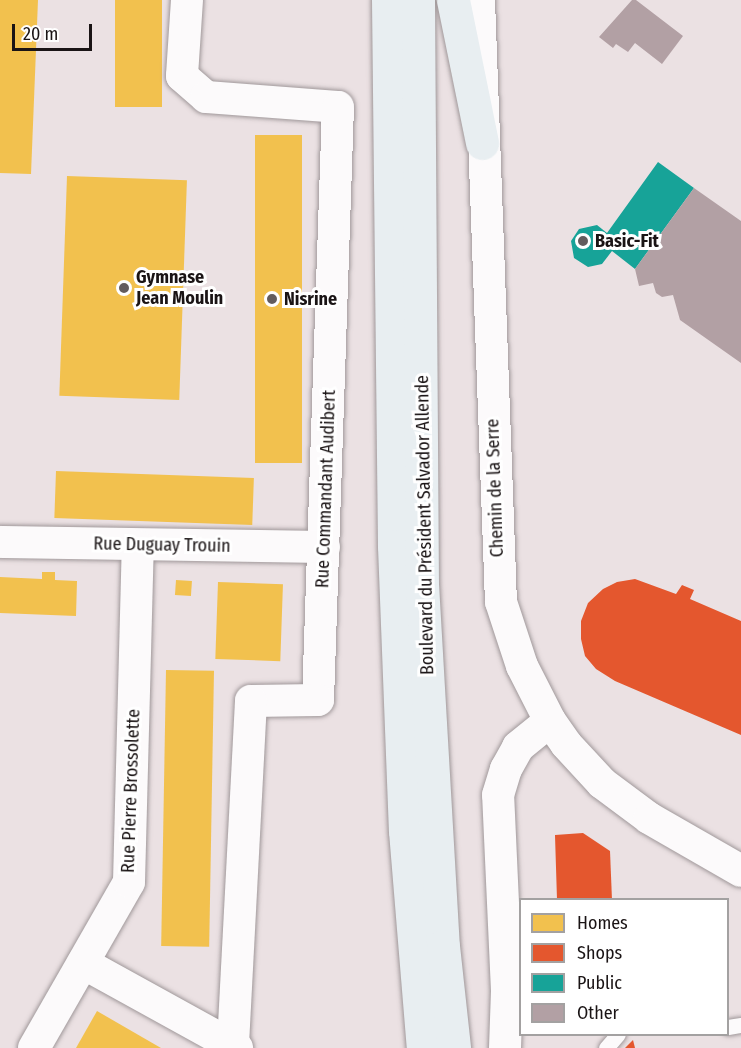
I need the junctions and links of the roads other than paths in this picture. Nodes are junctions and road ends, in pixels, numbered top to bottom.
1 (187, 0) edge
2 (388, 0) edge
3 (418, 0) edge
4 (453, 0) edge
5 (479, 0) edge
6 (482, 143) junction
7 (0, 542) edge
8 (138, 546) junction
9 (324, 547) junction
10 (550, 721) junction
11 (741, 871) edge
12 (82, 963) junction
13 (617, 1036) edge
14 (235, 1047) edge
15 (34, 1048) edge
16 (423, 1048) edge
17 (454, 1048) edge
18 (505, 1048) edge
19 (606, 1048) edge

1 - 9 street, Rue Commandant Audibert
2 - 16 main road, Boulevard du Président Salvador Allende
3 - 17 main road, Boulevard du Président Salvador Allende
4 - 6 main road
5 - 6 street, Chemin de la Serre
6 - 10 street, Chemin de la Serre
7 - 8 street, Rue Duguay Trouin
8 - 9 street, Rue Duguay Trouin
8 - 12 street, Rue Pierre Brossolette
9 - 14 street, Rue Commandant Audibert
10 - 11 street, Chemin de la Serre
10 - 18 street
12 - 14 street
12 - 15 street, Rue Pierre Brossolette
13 - 19 lane

